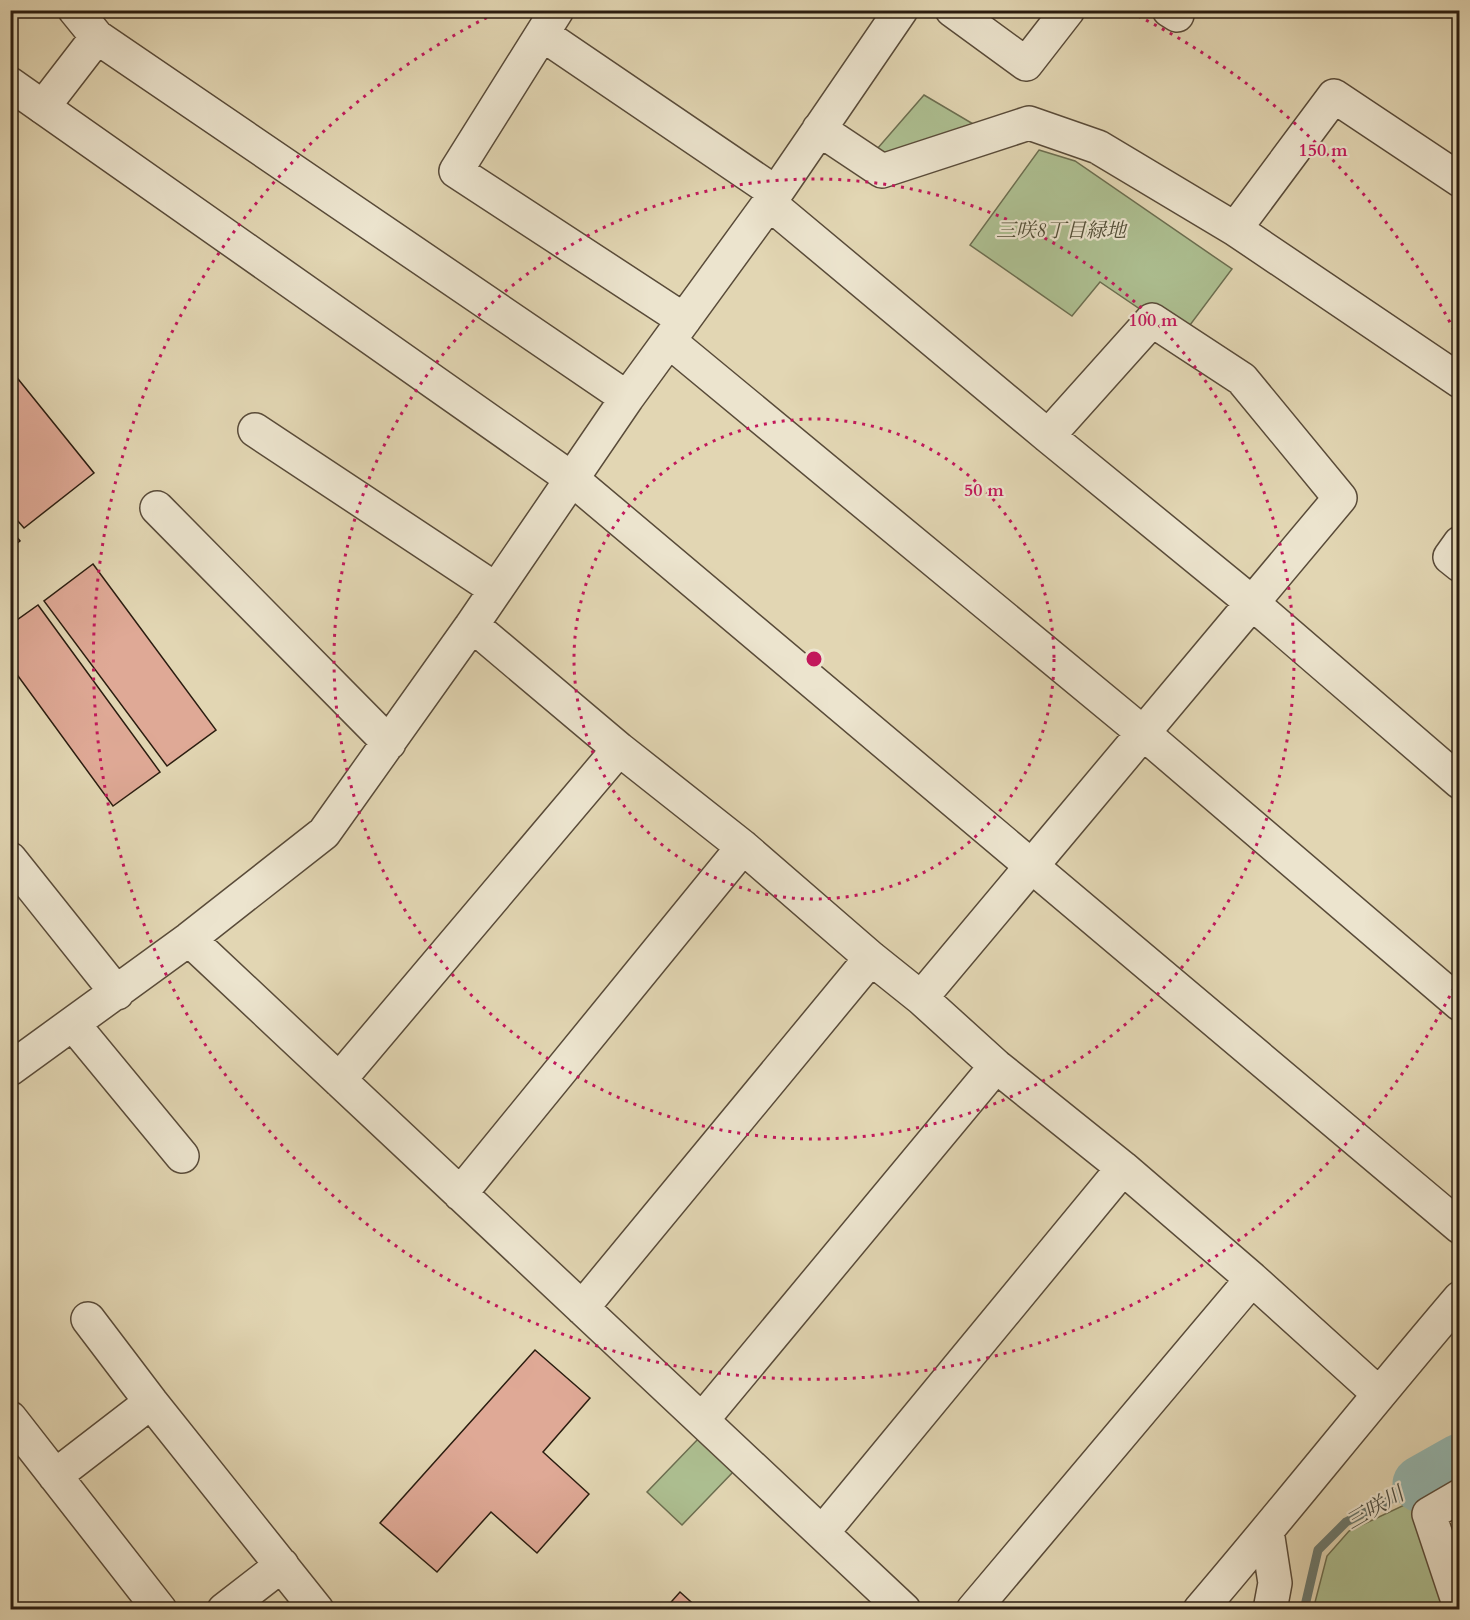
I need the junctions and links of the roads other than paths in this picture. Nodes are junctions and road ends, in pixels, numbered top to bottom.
1 (75, 10) edge
2 (901, 10) edge
3 (952, 10) edge
4 (1068, 10) edge
5 (549, 22) edge
6 (97, 37) junction
7 (10, 84) edge
8 (43, 107) junction
9 (819, 129) junction
10 (1460, 180) edge
11 (772, 198) junction
12 (1235, 229) junction
13 (676, 331) junction
14 (1460, 381) edge
15 (627, 398) junction
16 (255, 430) dead end
17 (1048, 436) junction
18 (572, 479) junction
19 (157, 508) dead end
20 (1460, 543) edge
21 (1460, 565) edge
22 (495, 589) junction
23 (1251, 602) junction
24 (472, 625) junction
25 (1142, 732) junction
26 (389, 743) junction
27 (619, 749) junction
28 (1460, 782) edge
29 (743, 847) junction
30 (10, 859) edge
31 (1032, 867) junction
32 (189, 939) junction
33 (871, 958) junction
34 (117, 993) junction
35 (921, 998) junction
36 (1460, 1004) edge
37 (73, 1024) junction
38 (996, 1066) junction
39 (10, 1069) edge
40 (339, 1080) junction
41 (182, 1156) dead end
42 (1123, 1168) junction
43 (460, 1194) junction
44 (1460, 1227) edge
45 (1252, 1279) junction
46 (1460, 1298) edge
47 (582, 1308) junction
48 (88, 1319) dead end
49 (1378, 1393) junction
50 (151, 1402) junction
51 (10, 1418) edge
52 (702, 1420) junction
53 (54, 1476) junction
54 (1460, 1496) edge
55 (1267, 1531) junction
56 (822, 1533) junction
57 (282, 1565) junction
58 (1460, 1607) edge
59 (900, 1608) edge
60 (160, 1610) edge
61 (224, 1610) edge
62 (317, 1610) edge
63 (973, 1610) edge
64 (1200, 1610) edge
65 (1270, 1610) edge

1 - 6 street
2 - 9 street
3 - 4 street
5 - 11 street
5 - 13 street
6 - 8 street
6 - 15 street
7 - 8 street
8 - 18 street
9 - 11 street
9 - 12 street
10 - 12 street
11 - 13 street
11 - 17 street
12 - 14 street
13 - 15 street
13 - 25 street
15 - 18 street
16 - 22 street
17 - 23 street
17 - 23 street
18 - 22 street
18 - 31 street
19 - 26 street
20 - 21 street
22 - 24 street
23 - 25 street
23 - 28 street
24 - 26 street
24 - 27 street
25 - 31 street
25 - 36 street
26 - 32 street
27 - 29 street
27 - 40 street
29 - 33 street
29 - 43 street
30 - 34 street
31 - 35 street
31 - 44 street
32 - 34 street
32 - 40 street
33 - 35 street
33 - 47 street
34 - 37 street
35 - 38 street
37 - 39 street
37 - 41 street
38 - 42 street
38 - 52 street
40 - 43 street
42 - 45 street
42 - 56 street
43 - 47 street
45 - 49 street
45 - 63 street
46 - 49 street
47 - 52 street
48 - 50 street
49 - 55 street
50 - 53 street
50 - 57 street
51 - 53 street
52 - 56 street
53 - 60 street
54 - 58 street
55 - 64 street
55 - 65 street
56 - 59 street
57 - 61 street
57 - 62 street

